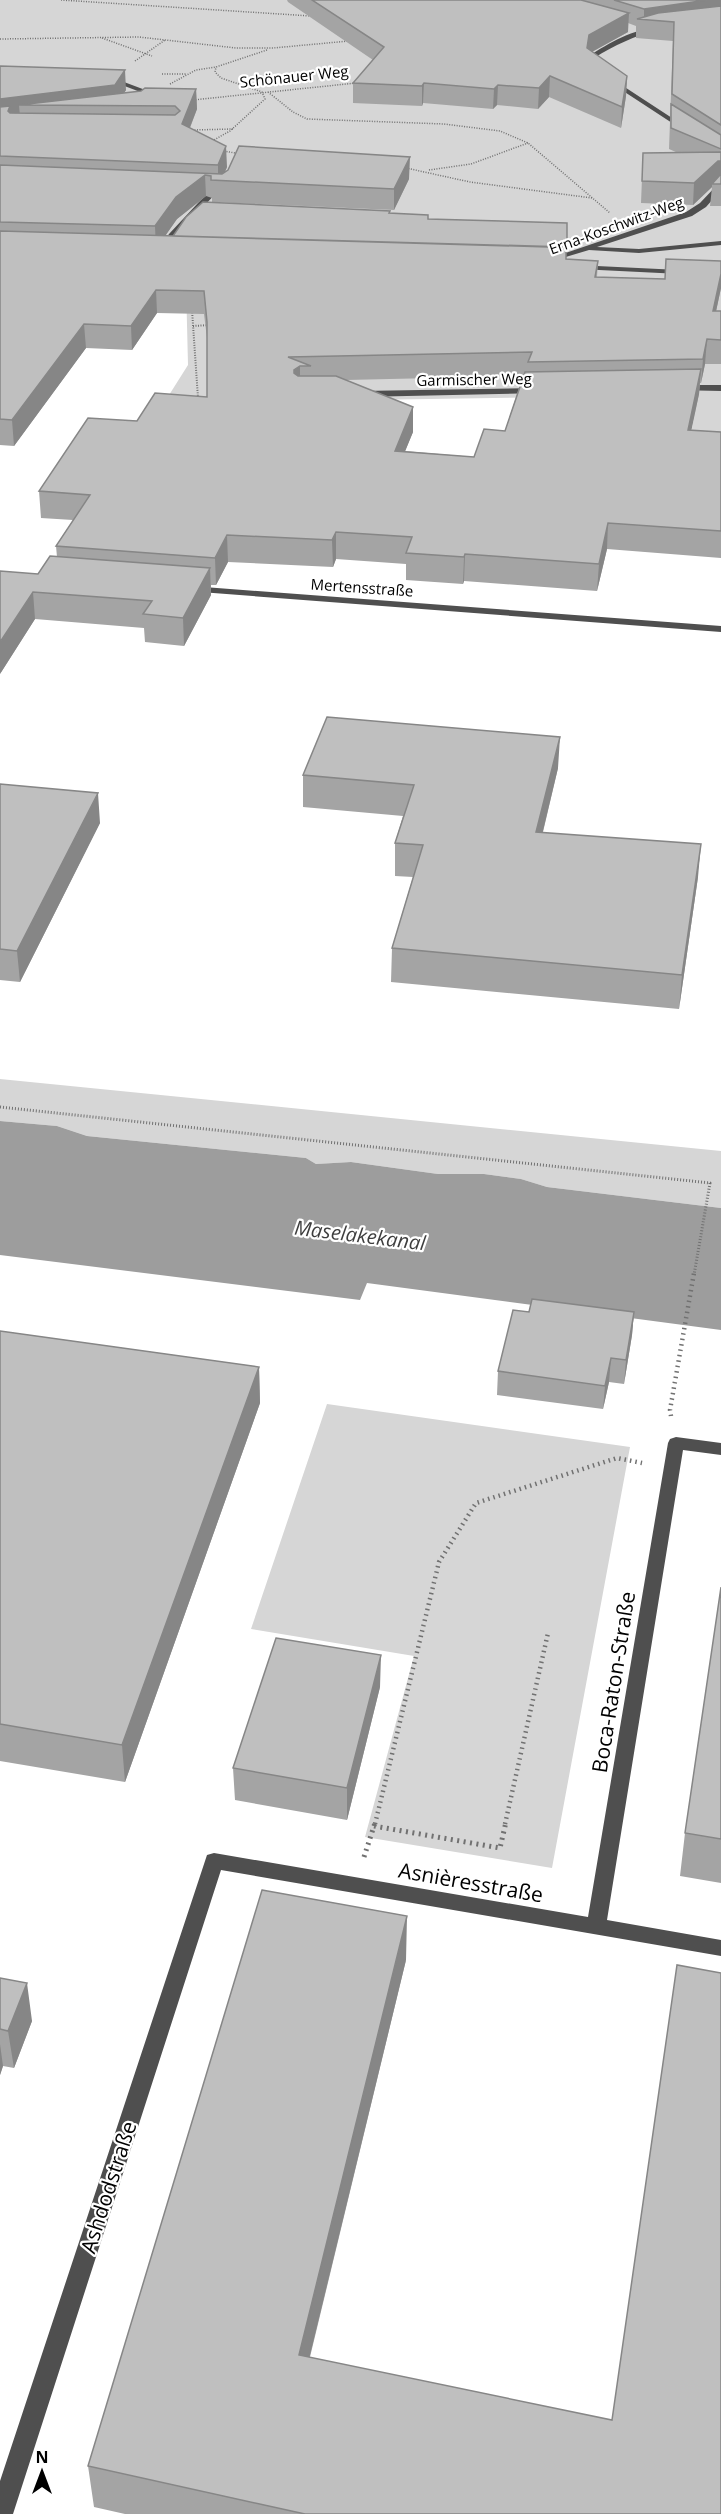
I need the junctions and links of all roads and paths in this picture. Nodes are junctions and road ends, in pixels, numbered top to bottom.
1 (61, 0) edge
2 (321, 17) edge
3 (665, 27) edge
4 (631, 28) edge
5 (641, 31) junction
6 (97, 37) junction
7 (0, 39) edge
8 (166, 39) junction
9 (356, 39) edge
10 (273, 48) junction
11 (145, 52) junction
12 (152, 56) dead end
13 (216, 67) junction
14 (103, 77) edge
15 (111, 78) junction
16 (362, 82) edge
17 (268, 91) junction
18 (146, 92) junction
19 (262, 92) junction
20 (142, 106) junction
21 (130, 108) edge
22 (233, 129) junction
23 (185, 131) edge
24 (528, 143) junction
25 (211, 145) edge
26 (721, 153) edge
27 (249, 156) edge
28 (234, 166) joint
29 (404, 168) edge
30 (425, 171) junction
31 (721, 186) edge
32 (203, 190) edge
33 (219, 191) junction
34 (592, 198) junction
35 (202, 206) junction
36 (214, 206) edge
37 (645, 229) junction
38 (721, 243) edge
39 (585, 248) junction
40 (149, 253) edge
41 (160, 253) junction
42 (171, 254) edge
43 (535, 265) edge
44 (547, 265) junction
45 (560, 266) edge
46 (572, 267) edge
47 (721, 274) edge
48 (192, 305) edge
49 (216, 325) edge
50 (193, 326) junction
51 (721, 388) edge
52 (666, 389) edge
53 (548, 391) edge
54 (348, 395) edge
55 (209, 397) edge
56 (183, 588) edge
57 (721, 629) edge
58 (0, 1107) edge
59 (670, 1410) dead end
60 (721, 1449) edge
61 (671, 1468) junction
62 (548, 1633) dead end
63 (374, 1826) junction
64 (214, 1861) joint
65 (356, 1887) junction
66 (596, 1928) junction
67 (721, 1948) edge
68 (1, 2514) edge

1 - 2 path
3 - 5 street
4 - 5 street
5 - 26 street
6 - 7 path
6 - 8 path
6 - 11 path
8 - 10 path
8 - 11 path
9 - 10 path
10 - 13 path
11 - 12 path
11 - 15 path
13 - 18 path
13 - 19 path
14 - 15 street
15 - 18 street
16 - 17 path, Schönauer Weg
17 - 19 path, Schönauer Weg
17 - 24 path
18 - 20 street
19 - 20 path, Schönauer Weg
19 - 22 path
20 - 21 street
22 - 23 path
22 - 25 path
24 - 30 path
24 - 34 path
27 - 28 path
28 - 33 street
29 - 30 path
30 - 34 path
31 - 37 street, Erna-Koschwitz-Weg
32 - 33 street
33 - 35 street
34 - 37 path
35 - 36 street
35 - 41 street
37 - 39 street, Erna-Koschwitz-Weg
38 - 39 street
39 - 44 street, Erna-Koschwitz-Weg
40 - 41 street
41 - 42 street
43 - 44 street
44 - 45 street
46 - 47 street
48 - 50 path
49 - 50 path
50 - 55 path
51 - 52 street
53 - 54 street, Garmischer Weg
56 - 57 street, Mertensstraße
58 - 59 path
60 - 61 street, Boca-Raton-Straße
61 - 63 path
61 - 66 street, Boca-Raton-Straße
62 - 63 path
63 - 65 path
64 - 65 street, Asnièresstraße
64 - 68 street, Ashdodstraße
65 - 66 street, Asnièresstraße
66 - 67 street, Asnièresstraße

